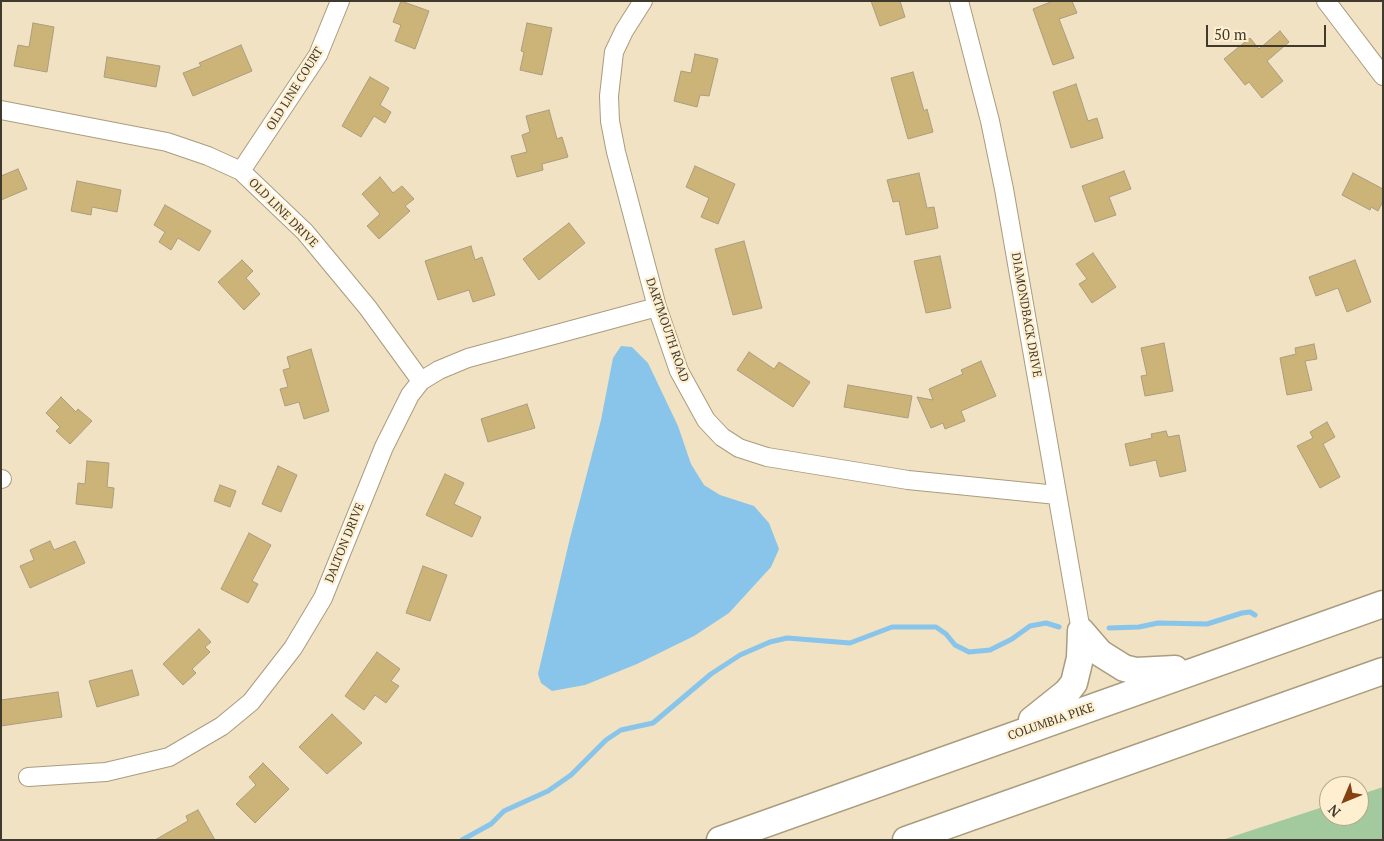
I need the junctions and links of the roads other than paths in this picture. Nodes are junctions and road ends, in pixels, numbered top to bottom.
1 (340, 1) edge
2 (643, 1) edge
3 (960, 1) edge
4 (1326, 1) edge
5 (1383, 76) edge
6 (1, 110) edge
7 (241, 171) junction
8 (657, 307) junction
9 (421, 381) junction
10 (1057, 495) junction
11 (1383, 604) edge
12 (1081, 631) junction
13 (1206, 668) junction
14 (1383, 671) edge
15 (1010, 736) junction
16 (28, 777) dead end
17 (720, 840) edge
18 (906, 840) edge

1 - 7 street, OLD LINE COURT
2 - 8 street, DARTMOUTH ROAD
3 - 10 street, DIAMONDBACK DRIVE
4 - 5 street
6 - 7 street, OLD LINE DRIVE
7 - 9 street, OLD LINE DRIVE
8 - 9 street, DALTON DRIVE
8 - 10 street, DARTMOUTH ROAD
9 - 16 street, DALTON DRIVE
10 - 12 street, DIAMONDBACK DRIVE
11 - 13 highway, COLUMBIA PIKE
12 - 13 highway
12 - 15 highway
13 - 15 highway, COLUMBIA PIKE
14 - 18 highway
15 - 17 highway, COLUMBIA PIKE

